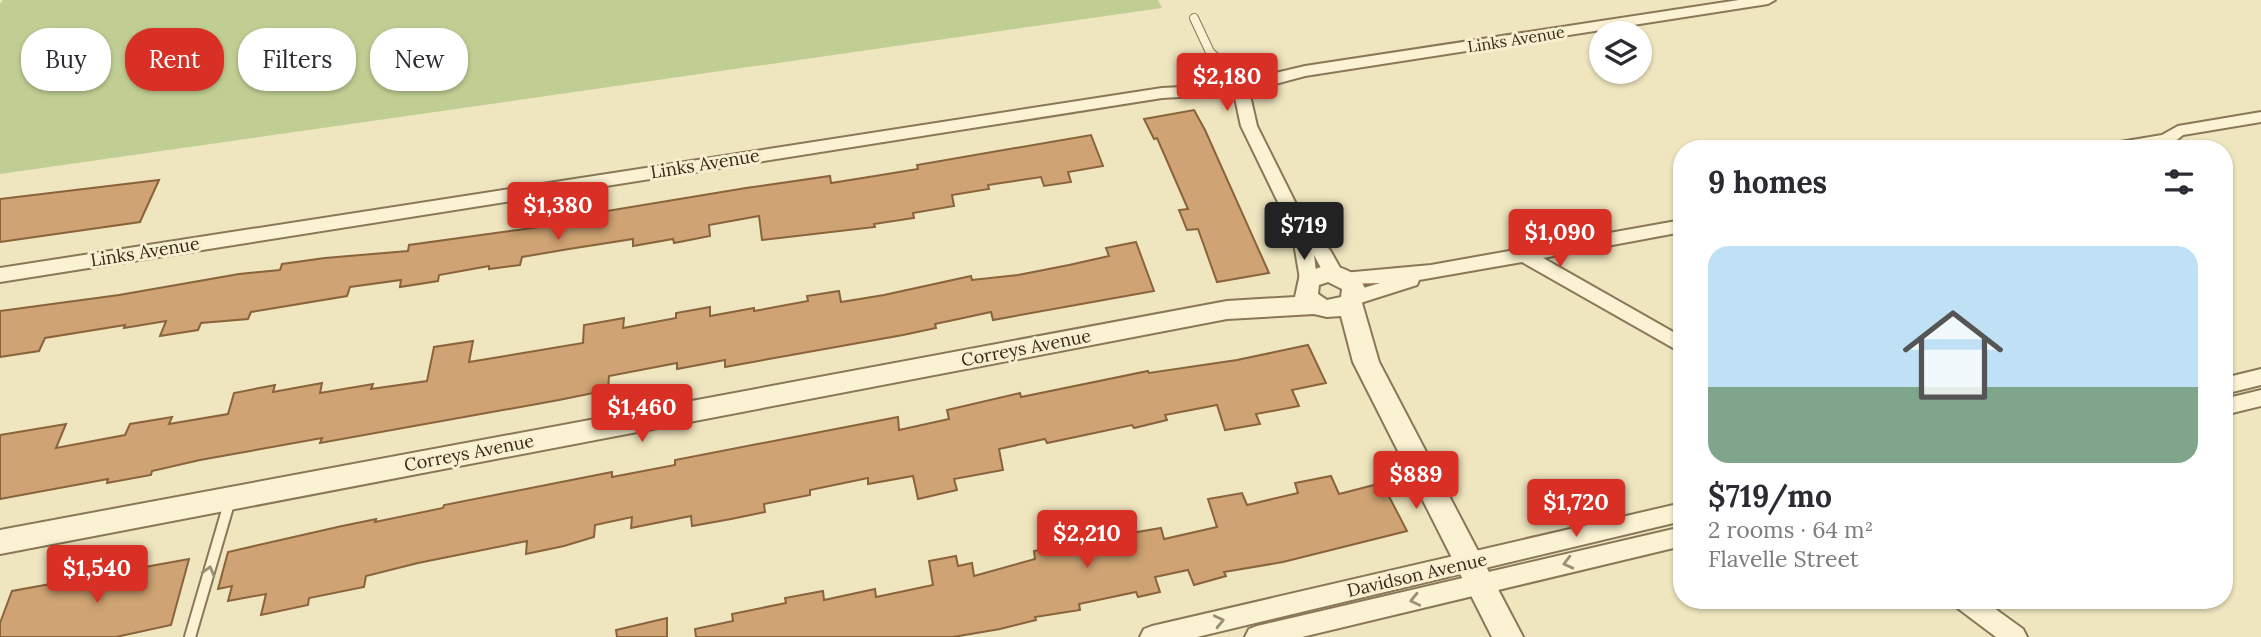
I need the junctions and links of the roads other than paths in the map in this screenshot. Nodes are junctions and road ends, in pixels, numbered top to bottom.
1 (1768, 0) edge
2 (1194, 18) dead end
3 (1210, 52) junction
4 (1239, 81) junction
5 (1215, 84) junction
6 (2261, 117) edge
7 (1249, 126) junction
8 (2161, 140) edge
9 (1673, 228) edge
10 (1301, 231) junction
11 (1526, 256) junction
12 (0, 275) edge
13 (1346, 289) junction
14 (1313, 294) junction
15 (1673, 341) edge
16 (1366, 362) junction
17 (2261, 377) edge
18 (2233, 384) edge
19 (2261, 398) edge
20 (2233, 405) edge
21 (230, 498) junction
22 (1673, 515) edge
23 (1673, 538) edge
24 (0, 542) edge
25 (1475, 573) junction
26 (1976, 609) edge
27 (190, 637) edge
28 (1152, 637) edge
29 (1257, 637) edge
30 (1508, 637) edge
31 (2015, 637) edge

1 - 4 street, Links Avenue
2 - 3 lane
3 - 4 lane
3 - 5 lane
4 - 5 street, Links Avenue
4 - 7 street
5 - 7 street
5 - 12 street, Links Avenue
6 - 8 street
7 - 10 street
9 - 11 street
10 - 13 street
10 - 14 street
11 - 13 street
11 - 15 street
13 - 14 street
13 - 14 street
13 - 16 street
14 - 16 street
14 - 21 street, Correys Avenue
16 - 25 street
17 - 18 street
19 - 20 street
21 - 24 street, Correys Avenue
27 -> 21 lane
22 - 25 street, Davidson Avenue
23 -> 25 street, Davidson Avenue
28 -> 25 street, Davidson Avenue
25 -> 29 street, Davidson Avenue
25 - 30 street
26 - 31 street

